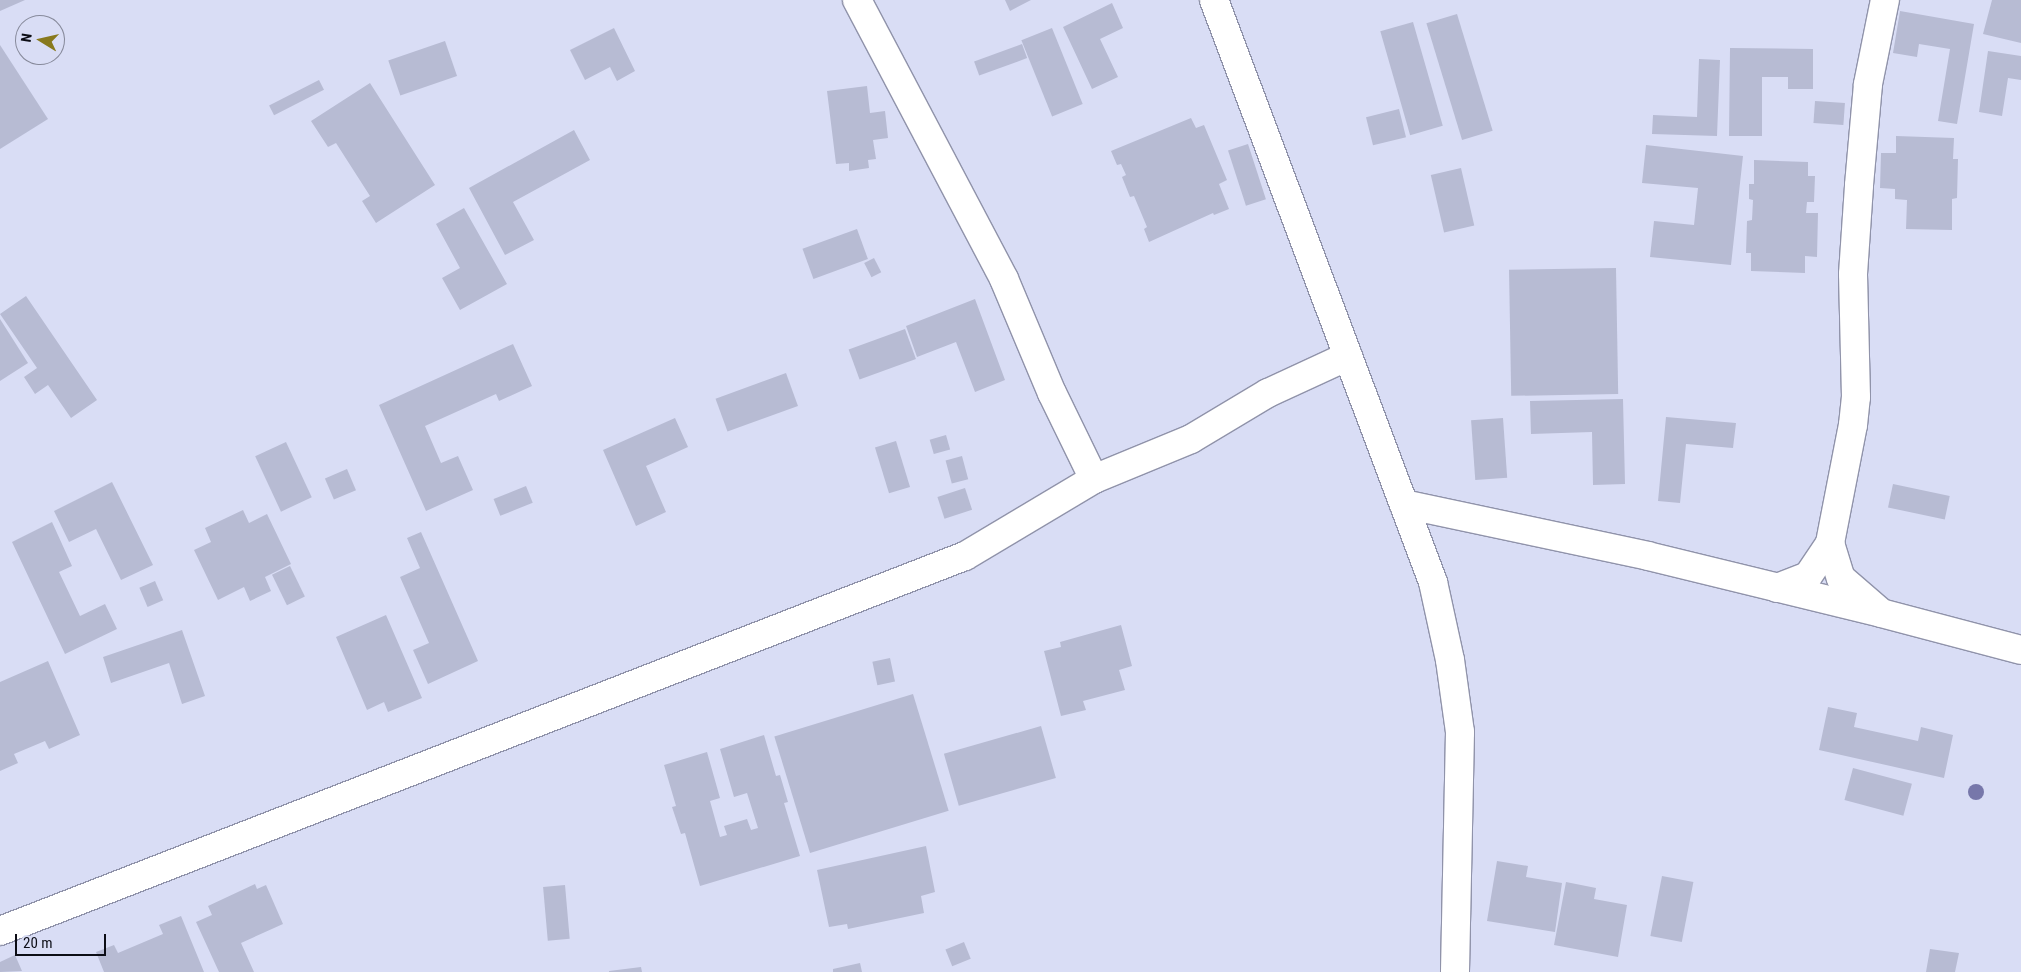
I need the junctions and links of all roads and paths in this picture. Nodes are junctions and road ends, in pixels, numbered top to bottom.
1 (857, 0) edge
2 (1214, 0) edge
3 (1885, 0) edge
4 (1348, 356) junction
5 (1094, 479) junction
6 (1404, 504) junction
7 (1830, 543) junction
8 (1777, 588) junction
9 (1881, 613) junction
10 (2021, 650) edge
11 (0, 930) edge
12 (1455, 972) edge

1 - 5 street
2 - 4 street
3 - 7 street
4 - 5 street
4 - 6 street
5 - 11 street
6 - 8 street
6 - 12 street
7 - 8 street
7 - 9 street
8 - 9 street
9 - 10 street

